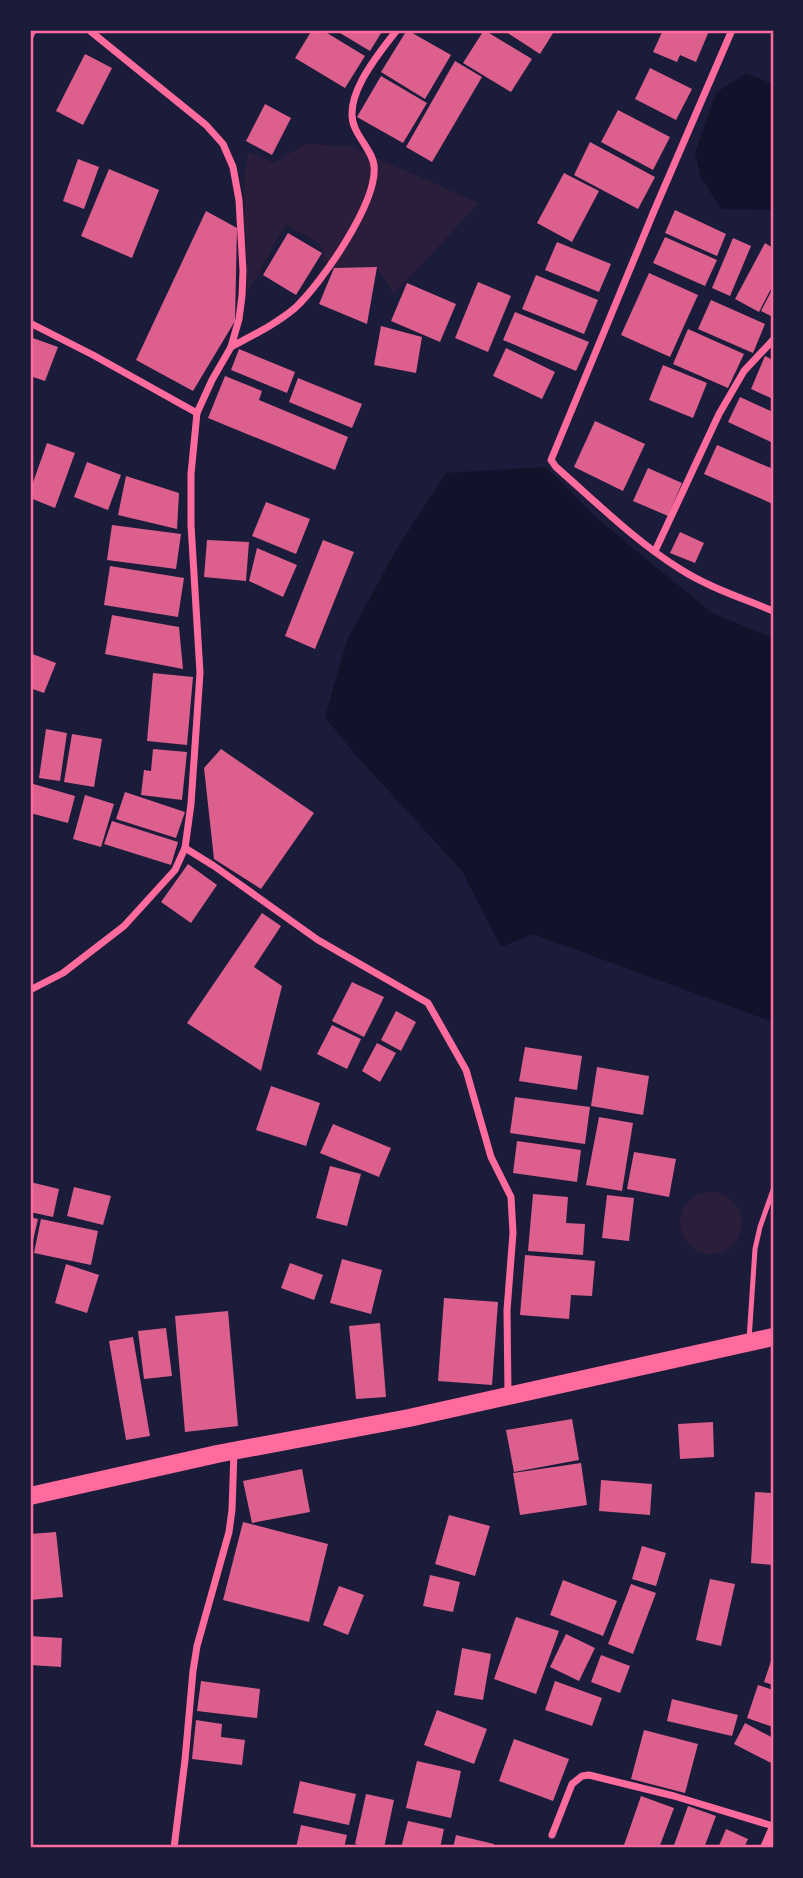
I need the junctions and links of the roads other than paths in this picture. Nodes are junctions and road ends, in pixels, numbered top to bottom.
1 (89, 30) edge
2 (397, 30) edge
3 (732, 30) edge
4 (30, 323) edge
5 (773, 340) edge
6 (231, 347) junction
7 (197, 413) junction
8 (655, 551) junction
9 (773, 611) edge
10 (185, 848) junction
11 (30, 990) edge
12 (773, 1190) edge
13 (773, 1337) edge
14 (749, 1343) junction
15 (508, 1395) junction
16 (234, 1450) junction
17 (30, 1496) edge
18 (773, 1826) edge
19 (773, 1832) edge
20 (552, 1835) dead end
21 (174, 1848) edge
22 (766, 1848) edge

1 - 6 street
2 - 6 street
3 - 8 street
4 - 7 street
5 - 8 street
6 - 7 street
7 - 10 street
8 - 9 street
10 - 11 street
10 - 15 street
12 - 14 lane
13 - 14 main road
14 - 15 main road
15 - 16 main road
16 - 17 main road
16 - 21 street
18 - 20 street
19 - 22 street

